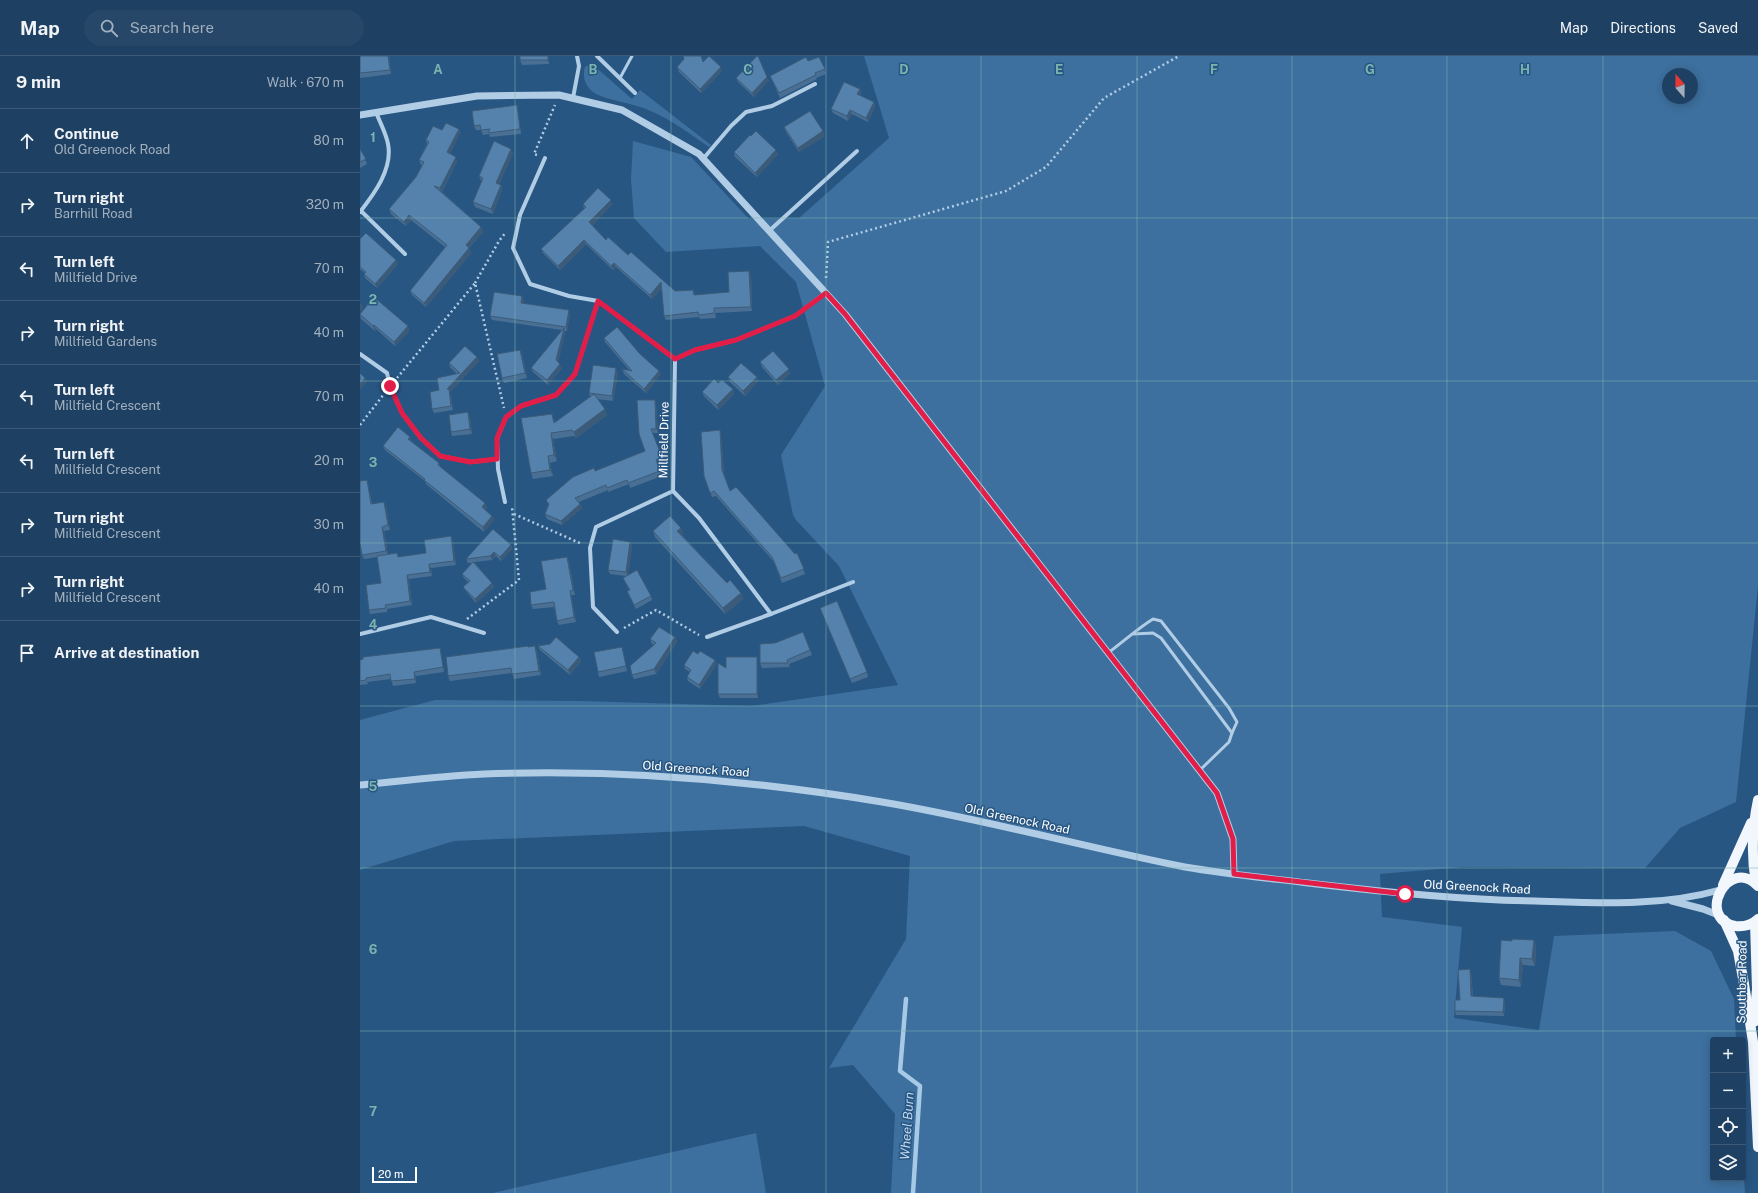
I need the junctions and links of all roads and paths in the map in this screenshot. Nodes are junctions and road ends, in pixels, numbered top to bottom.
1 (577, 56) edge
2 (597, 56) edge
3 (632, 56) edge
4 (1179, 56) edge
5 (620, 78) junction
6 (815, 84) edge
7 (635, 93) dead end
8 (559, 95) junction
9 (573, 98) junction
10 (376, 112) junction
11 (360, 115) edge
12 (857, 151) dead end
13 (545, 158) joint
14 (703, 158) junction
15 (360, 211) edge
16 (520, 215) junction
17 (769, 231) junction
18 (405, 254) dead end
19 (475, 283) junction
20 (826, 293) junction
21 (598, 301) junction
22 (360, 354) edge
23 (675, 359) junction
24 (390, 386) junction
25 (506, 417) junction
26 (360, 425) edge
27 (497, 459) junction
28 (673, 491) junction
29 (505, 502) dead end
30 (512, 505) dead end
31 (513, 514) junction
32 (590, 548) junction
33 (853, 582) dead end
34 (771, 614) junction
35 (458, 626) junction
36 (617, 632) joint
37 (484, 633) dead end
38 (360, 634) edge
39 (1134, 634) junction
40 (707, 637) joint
41 (1108, 653) junction
42 (1232, 733) junction
43 (1200, 770) junction
44 (360, 785) edge
45 (1758, 800) edge
46 (1754, 818) junction
47 (1234, 874) junction
48 (1757, 884) edge
49 (1721, 888) junction
50 (1668, 900) junction
51 (1723, 918) junction
52 (1757, 920) edge
53 (1752, 1042) junction
54 (1758, 1147) edge

1 - 9 street
2 - 5 street
3 - 5 lane
4 - 20 path
5 - 7 street
6 - 14 street
8 - 9 street
8 - 10 street
8 - 13 path
9 - 14 street
10 - 11 street
10 - 15 street
12 - 17 street
13 - 16 street
14 - 17 street
15 - 18 street
16 - 19 path
16 - 21 street
17 - 20 street
19 - 24 path
19 - 25 path
20 - 23 street
20 - 41 street
21 - 23 street
21 - 25 street
22 - 24 street
23 - 28 street, Millfield Drive
24 - 26 path
24 - 27 street
25 - 27 street
27 - 29 street
28 - 32 street
28 - 34 street, Millfield Drive
30 - 31 path
31 - 32 path
31 - 35 path
32 - 36 street
33 - 34 street
34 - 40 street
35 - 37 street
35 - 38 street
36 - 40 path
39 - 41 lane
39 - 42 lane
39 - 42 lane
41 - 43 street
42 - 43 lane
43 - 47 street
44 - 47 street, Old Greenock Road
45 - 46 main road
46 - 48 main road
46 - 49 main road
47 - 50 street, Old Greenock Road
48 - 49 main road
49 - 50 street, Old Greenock Road
49 - 51 main road, Southbar Road
50 - 51 street, Old Greenock Road
51 - 52 main road
51 - 53 main road, Southbar Road
52 - 53 main road, Southbar Road
53 - 54 main road, Southbar Road

